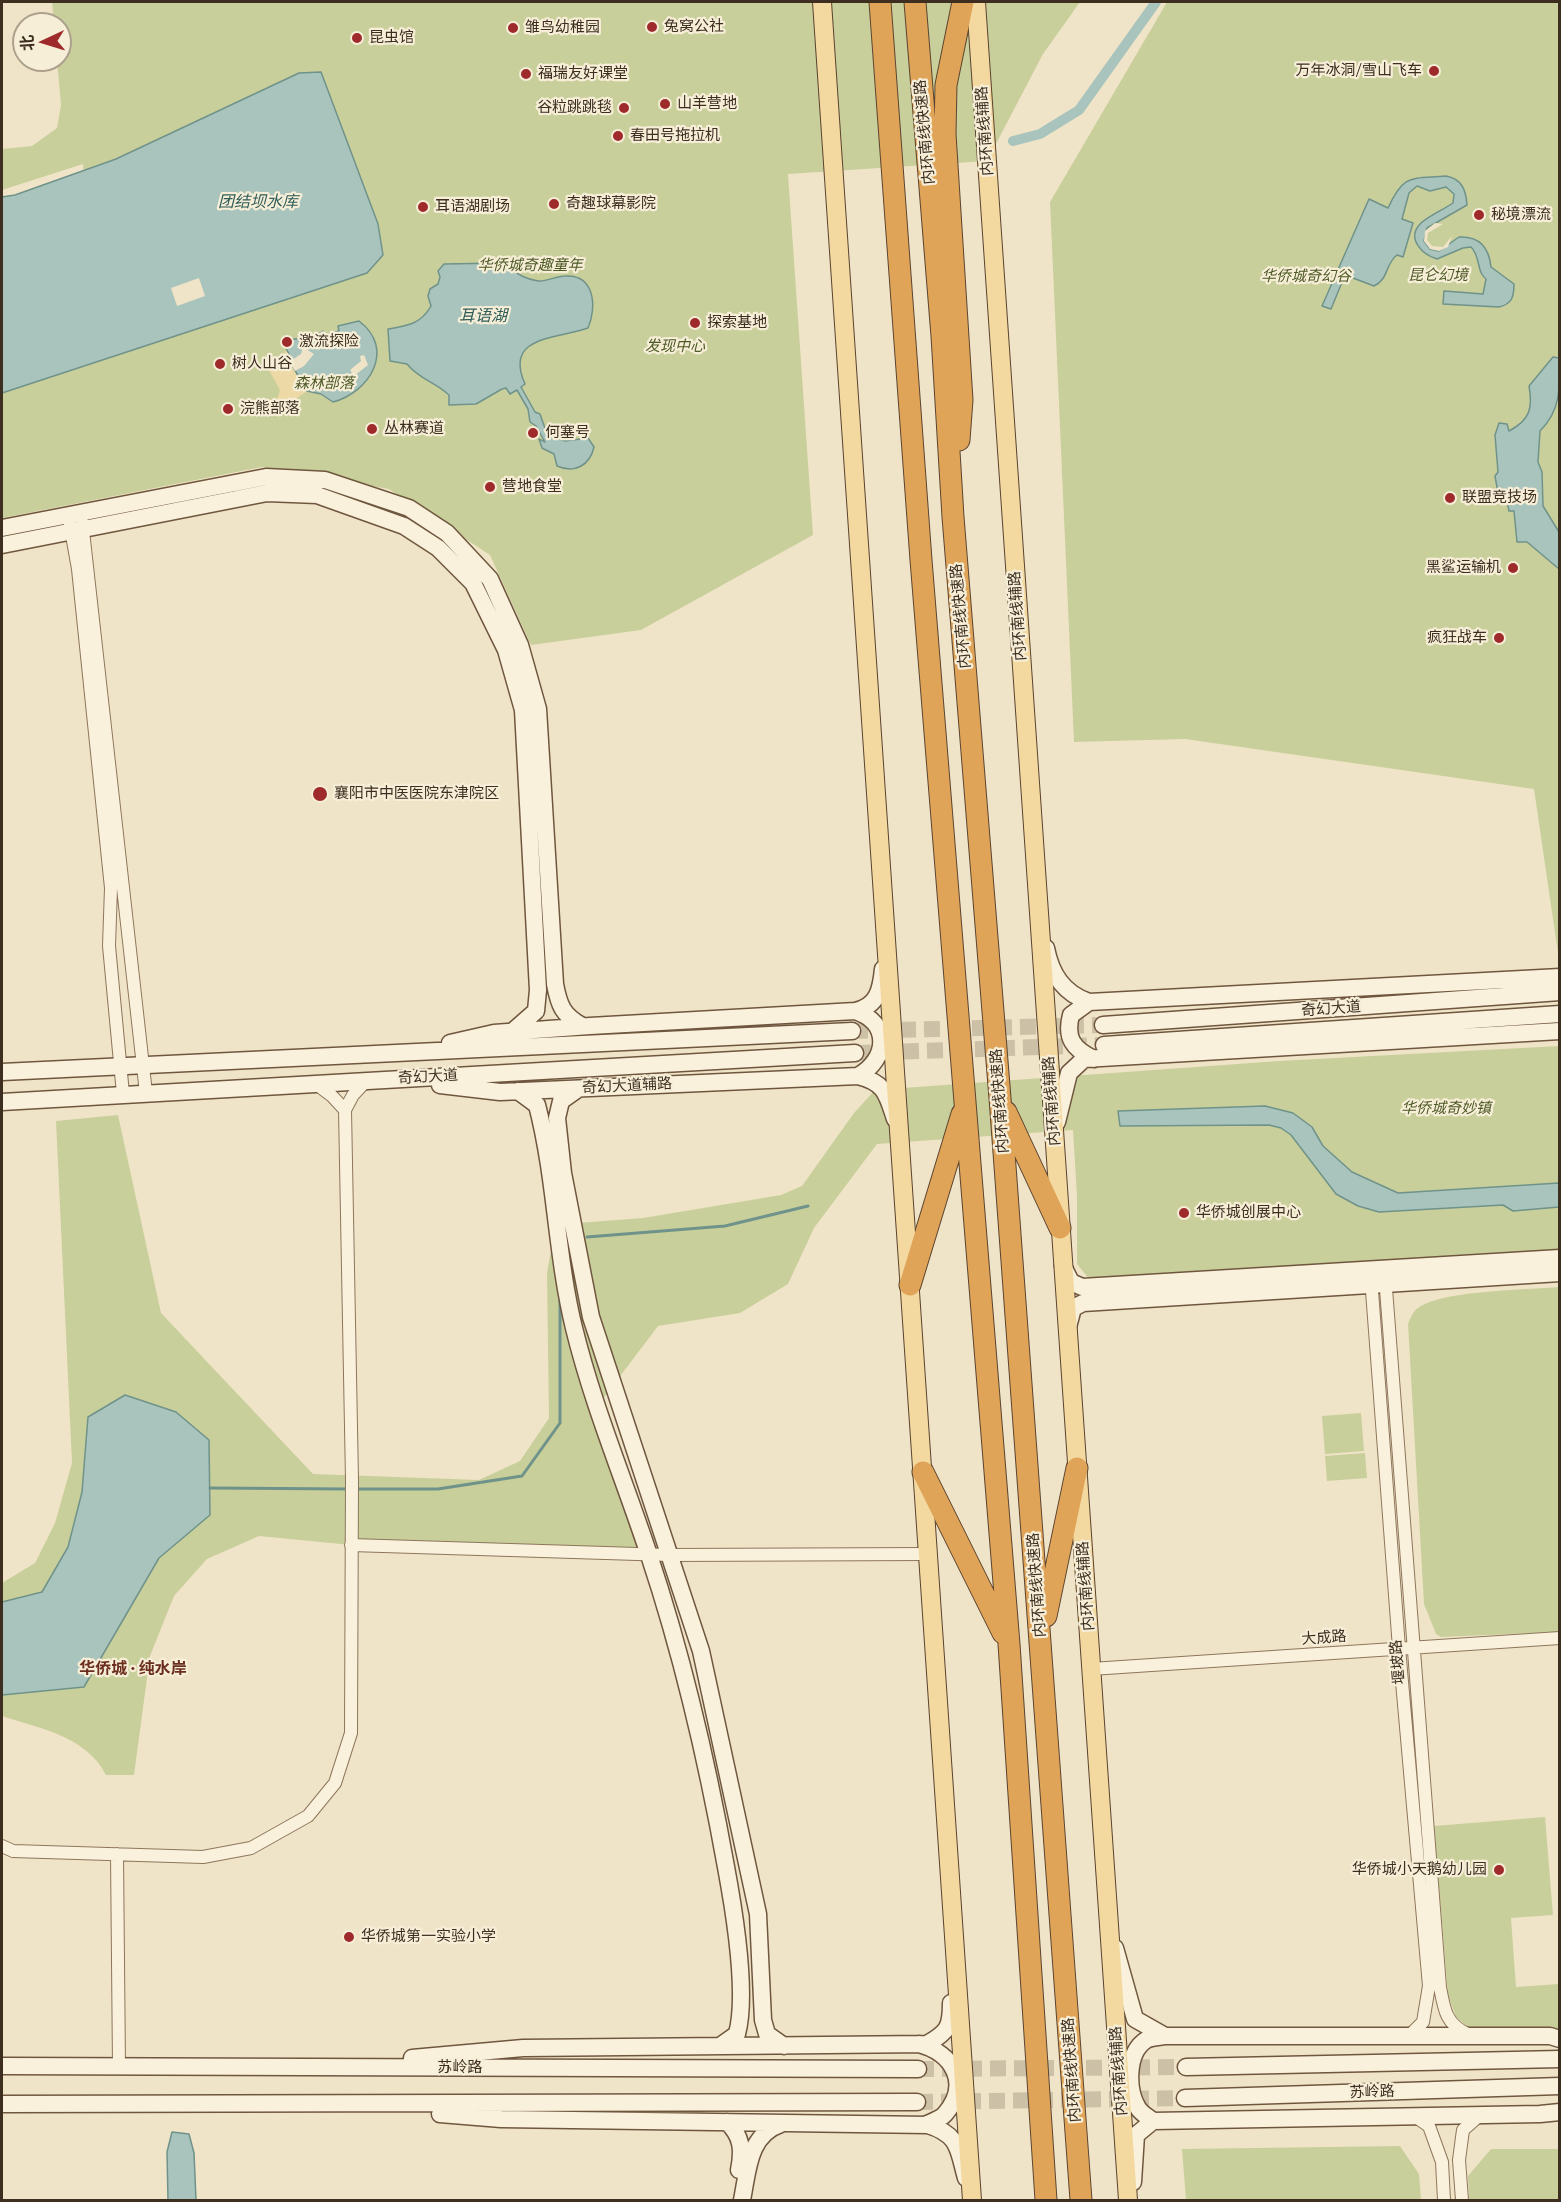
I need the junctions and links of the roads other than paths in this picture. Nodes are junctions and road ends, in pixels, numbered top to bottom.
1 (822, 2) edge
2 (831, 2) edge
3 (880, 2) edge
4 (915, 2) edge
5 (963, 2) edge
6 (976, 2) edge
7 (981, 80) junction
8 (827, 82) junction
9 (953, 517) junction
10 (75, 521) junction
11 (2, 528) edge
12 (2, 545) edge
13 (1038, 905) junction
14 (886, 932) junction
15 (1559, 977) edge
16 (1425, 986) junction
17 (1560, 992) edge
18 (1089, 1002) junction
19 (1391, 1005) junction
20 (855, 1011) junction
21 (1560, 1014) edge
22 (1103, 1025) tunnel mouth
23 (582, 1026) junction
24 (1389, 1027) junction
25 (852, 1031) tunnel mouth
26 (1560, 1031) edge
27 (512, 1032) junction
28 (1429, 1040) junction
29 (1099, 1052) junction
30 (855, 1053) tunnel mouth
31 (400, 1054) junction
32 (121, 1066) junction
33 (143, 1066) junction
34 (2, 1072) edge
35 (858, 1076) junction
36 (397, 1079) junction
37 (367, 1080) junction
38 (316, 1084) junction
39 (578, 1089) junction
40 (518, 1091) junction
41 (146, 1093) junction
42 (123, 1094) junction
43 (1000, 1098) junction
44 (2, 1102) edge
45 (965, 1102) junction
46 (345, 1110) junction
47 (899, 1131) junction
48 (1054, 1141) junction
49 (1060, 1228) junction
50 (1560, 1257) edge
51 (1063, 1265) junction
52 (1560, 1273) edge
53 (1378, 1276) junction
54 (910, 1285) junction
55 (1068, 1328) junction
56 (1077, 1468) junction
57 (923, 1472) junction
58 (351, 1545) junction
59 (649, 1554) junction
60 (928, 1554) junction
61 (669, 1555) junction
62 (1560, 1638) edge
63 (1041, 1640) junction
64 (1009, 1644) junction
65 (1405, 1647) junction
66 (1091, 1669) junction
67 (2, 1846) edge
68 (117, 1854) junction
69 (954, 1924) junction
70 (1109, 1925) junction
71 (1165, 2036) junction
72 (1409, 2036) junction
73 (1474, 2037) junction
74 (1560, 2039) edge
75 (919, 2044) junction
76 (720, 2046) junction
77 (784, 2046) junction
78 (1560, 2059) edge
79 (2, 2066) edge
80 (119, 2067) junction
81 (315, 2067) junction
82 (1186, 2067) tunnel mouth
83 (918, 2069) tunnel mouth
84 (1560, 2086) edge
85 (1185, 2098) tunnel mouth
86 (917, 2102) tunnel mouth
87 (2, 2103) edge
88 (317, 2105) junction
89 (1560, 2112) edge
90 (1412, 2115) junction
91 (1480, 2115) junction
92 (1153, 2121) junction
93 (727, 2122) junction
94 (785, 2123) junction
95 (925, 2125) junction
96 (732, 2200) edge
97 (742, 2200) edge
98 (972, 2200) edge
99 (1046, 2200) edge
100 (1082, 2200) edge
101 (1130, 2200) edge
102 (1444, 2200) edge
103 (1462, 2200) edge

1 - 8 main road
2 - 8 main road
3 - 45 highway
4 - 9 highway, 内环南线快速路
5 - 7 main road
5 - 9 highway
6 - 7 main road, 内环南线辅路
7 - 13 main road, 内环南线辅路
8 - 14 main road
9 - 43 highway, 内环南线快速路
10 - 11 main road
10 - 12 main road
10 - 23 main road
10 - 27 main road
10 - 32 street
10 - 33 street
13 - 18 main road
13 - 48 main road, 内环南线辅路
14 - 20 main road
14 - 47 main road
15 - 16 main road
16 - 18 main road
16 - 19 main road
17 - 19 main road, 奇幻大道
18 - 29 main road
19 - 22 main road, 奇幻大道
20 - 23 main road
20 - 35 main road
21 - 24 main road, 奇幻大道
23 - 27 main road
24 - 28 main road
24 - 29 main road, 奇幻大道
25 - 31 main road, 奇幻大道
26 - 28 main road
27 - 31 main road
28 - 29 main road
29 - 48 main road
30 - 36 main road, 奇幻大道
31 - 33 main road, 奇幻大道
32 - 33 main road, 奇幻大道
32 - 34 main road, 奇幻大道
32 - 42 street
33 - 41 street
35 - 39 main road, 奇幻大道辅路
35 - 47 main road, 奇幻大道辅路
36 - 37 main road, 奇幻大道
36 - 40 main road, 奇幻大道辅路
37 - 38 main road, 奇幻大道
37 - 46 street
38 - 41 main road, 奇幻大道
38 - 46 street
39 - 40 main road, 奇幻大道辅路
39 - 61 main road
40 - 59 main road
41 - 42 main road, 奇幻大道
42 - 44 main road, 奇幻大道
43 - 49 highway
43 - 63 highway, 内环南线快速路
45 - 54 highway
45 - 64 highway
46 - 58 street
47 - 54 main road
48 - 49 main road, 内环南线辅路
49 - 51 main road, 内环南线辅路
50 - 53 main road
51 - 53 main road
51 - 55 main road, 内环南线辅路
52 - 53 main road
53 - 55 main road
53 - 65 street, 堰坡路
54 - 57 main road
55 - 56 main road, 内环南线辅路
56 - 63 highway
56 - 66 main road, 内环南线辅路
57 - 60 main road
57 - 64 highway
58 - 59 street
58 - 68 street
59 - 61 street
59 - 76 main road
60 - 61 street
60 - 69 main road
61 - 77 main road
62 - 65 street, 大成路
63 - 100 highway, 内环南线快速路
64 - 99 highway
65 - 66 street, 大成路
65 - 72 street, 堰坡路
65 - 73 street, 堰坡路
66 - 70 main road, 内环南线辅路
67 - 68 street
68 - 80 street
69 - 75 main road
69 - 98 main road
70 - 71 main road
70 - 101 main road, 内环南线辅路
71 - 72 main road
71 - 92 main road
72 - 73 main road
73 - 74 main road
75 - 77 main road
75 - 95 main road
76 - 77 main road
76 - 81 main road
78 - 82 main road, 苏岭路
79 - 80 main road, 苏岭路
80 - 81 main road, 苏岭路
81 - 83 main road, 苏岭路
84 - 85 main road, 苏岭路
86 - 88 main road
87 - 88 main road
88 - 93 main road
89 - 91 main road
90 - 91 main road
90 - 92 main road
90 - 102 street
91 - 103 street
92 - 101 main road
93 - 94 main road
93 - 96 main road
94 - 95 main road
94 - 97 main road
95 - 98 main road

